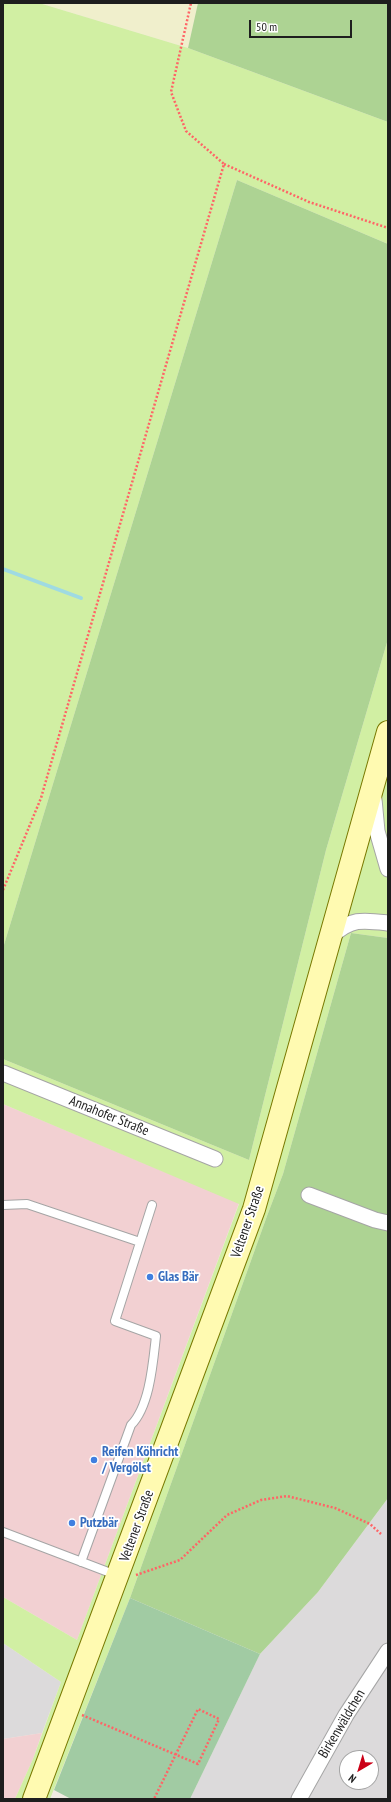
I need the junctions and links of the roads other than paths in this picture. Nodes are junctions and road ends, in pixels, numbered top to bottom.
1 (388, 732) edge
2 (373, 784) junction
3 (388, 869) edge
4 (388, 924) edge
5 (332, 936) junction
6 (3, 1073) edge
7 (215, 1159) dead end
8 (309, 1196) dead end
9 (3, 1205) edge
10 (152, 1205) dead end
11 (388, 1223) edge
12 (140, 1242) junction
13 (3, 1532) edge
14 (81, 1562) junction
15 (118, 1576) junction
16 (388, 1651) edge
17 (34, 1799) edge
18 (299, 1799) edge

1 - 2 main road
2 - 3 street
2 - 5 main road, Veltener Straße
4 - 5 street
5 - 15 main road, Veltener Straße
6 - 7 street, Annahofer Straße
8 - 11 street
9 - 12 lane
10 - 12 lane
12 - 14 lane
13 - 14 lane
14 - 15 lane
15 - 17 main road, Veltener Straße
16 - 18 street, Birkenwäldchen

